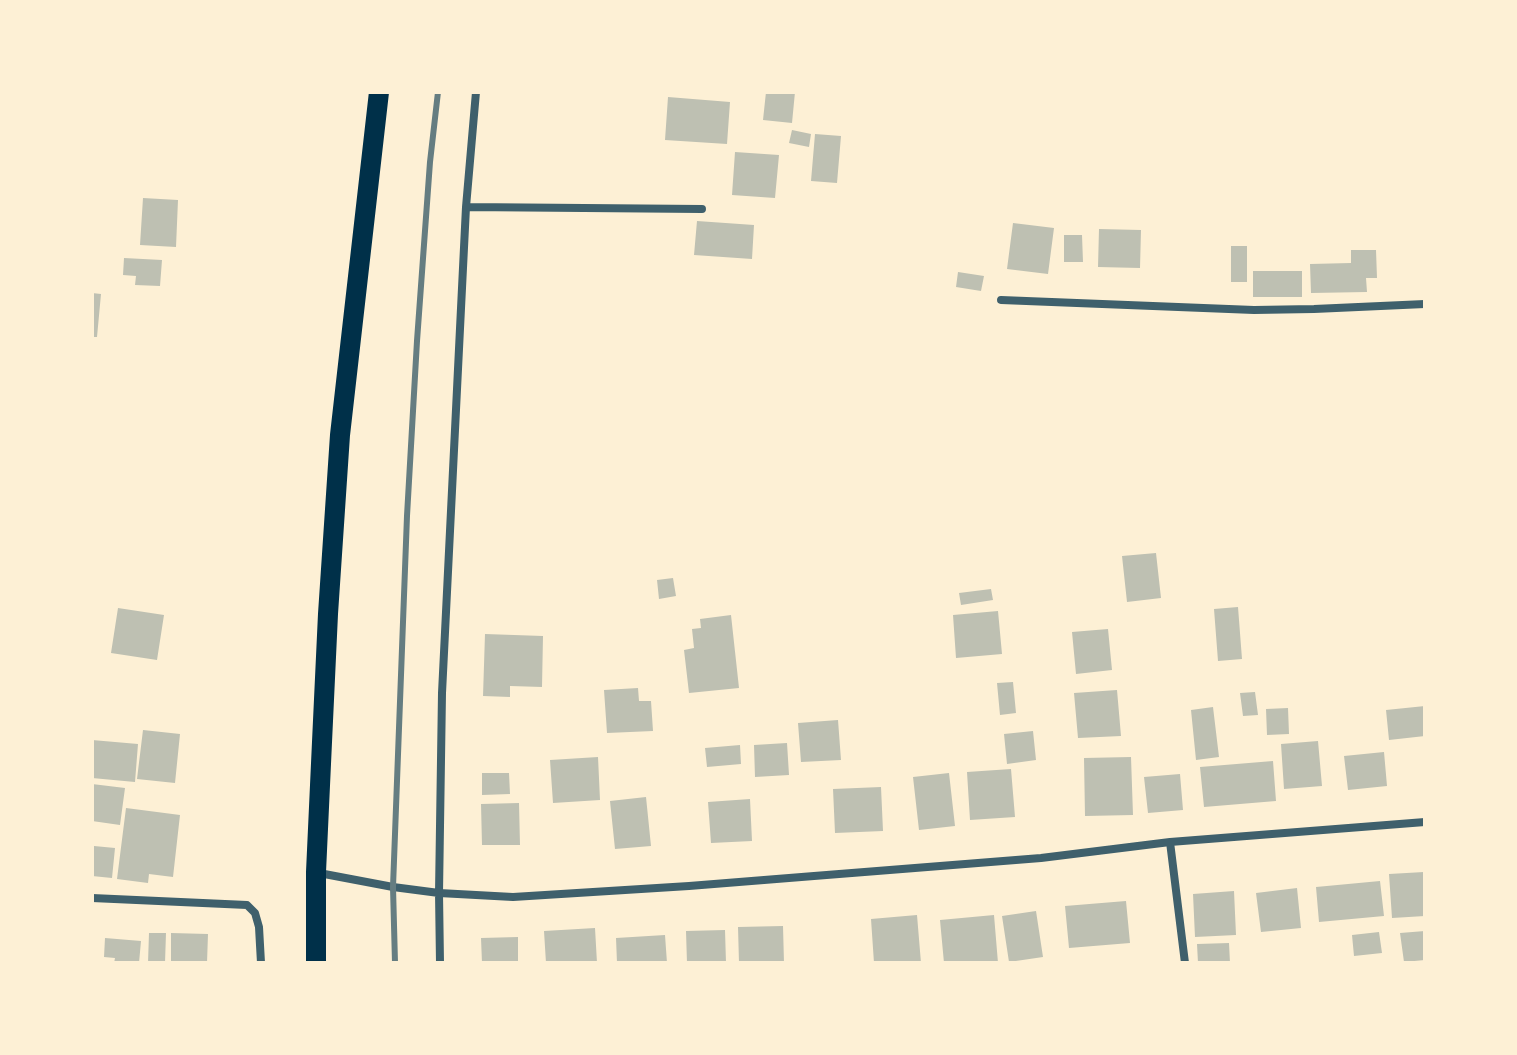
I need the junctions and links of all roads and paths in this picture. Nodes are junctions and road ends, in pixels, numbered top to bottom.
1 (379, 92) edge
2 (476, 92) edge
3 (466, 207) junction
4 (702, 209) dead end
5 (1001, 300) dead end
6 (1425, 304) edge
7 (1425, 822) edge
8 (1170, 842) junction
9 (316, 872) junction
10 (439, 893) junction
11 (92, 898) edge
12 (261, 963) edge
13 (316, 963) edge
14 (440, 963) edge
15 (1185, 963) edge

1 - 9 main road
2 - 3 street
3 - 4 street
3 - 10 street
5 - 6 street
7 - 8 street
8 - 10 street
8 - 15 street
9 - 10 street
9 - 13 main road
10 - 14 street
11 - 12 street

